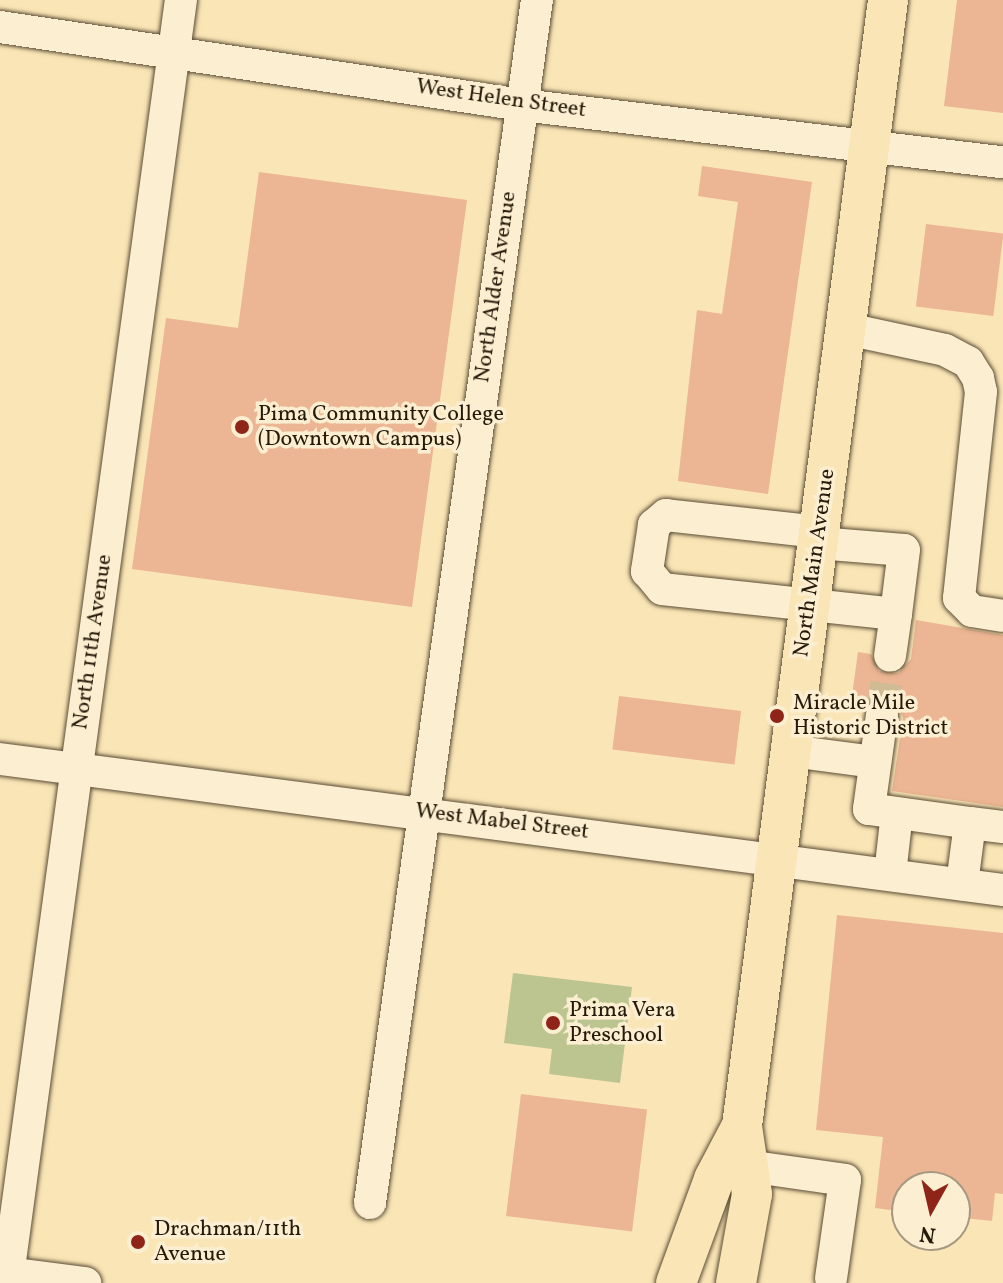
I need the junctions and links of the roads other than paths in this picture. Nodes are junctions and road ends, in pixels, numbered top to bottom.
1 (1, 0) edge
2 (181, 0) edge
3 (537, 0) edge
4 (888, 0) edge
5 (0, 6) edge
6 (0, 27) edge
7 (175, 50) junction
8 (522, 105) junction
9 (872, 143) junction
10 (1003, 162) edge
11 (847, 329) junction
12 (818, 537) junction
13 (810, 602) junction
14 (896, 614) junction
15 (1003, 616) edge
16 (890, 656) tunnel mouth
17 (882, 715) tunnel mouth
18 (791, 751) junction
19 (0, 759) edge
20 (875, 762) junction
21 (75, 770) junction
22 (423, 813) junction
23 (897, 813) junction
24 (970, 823) junction
25 (1003, 827) edge
26 (776, 859) junction
27 (890, 874) junction
28 (962, 884) junction
29 (1003, 890) edge
30 (742, 1126) junction
31 (747, 1166) junction
32 (370, 1203) dead end
33 (4, 1276) edge
34 (831, 1278) dead end
35 (85, 1283) edge
36 (676, 1283) edge
37 (736, 1283) edge

1 - 5 street
2 - 7 street, North 11th Avenue
3 - 8 street, North Alder Avenue
4 - 9 main road, North Main Avenue
6 - 7 street, West Helen Street
7 - 8 street, West Helen Street
7 - 21 street, North 11th Avenue
8 - 9 street, West Helen Street
8 - 22 street, North Alder Avenue
9 - 10 street, West Helen Street
9 - 11 main road, North Main Avenue
11 - 12 main road, North Main Avenue
11 - 15 street
12 - 13 main road, North Main Avenue
12 - 13 street
12 - 14 street
13 - 14 street
13 - 18 main road, North Main Avenue
14 - 16 street
17 - 20 street
18 - 20 street
18 - 26 main road, North Main Avenue
19 - 21 street, West Mabel Street
20 - 23 street
21 - 22 street, West Mabel Street
21 - 33 street, North 11th Avenue
22 - 26 street, West Mabel Street
22 - 32 street, North Alder Avenue
23 - 24 street
23 - 27 street
24 - 25 street
24 - 28 street
26 - 27 street, West Mabel Street
26 - 30 main road, North Main Avenue
27 - 28 street, West Mabel Street
28 - 29 street, West Mabel Street
30 - 31 main road, North Main Avenue
30 - 36 main road, North Main Avenue
31 - 34 street
31 - 37 main road, North Main Avenue
33 - 35 street

